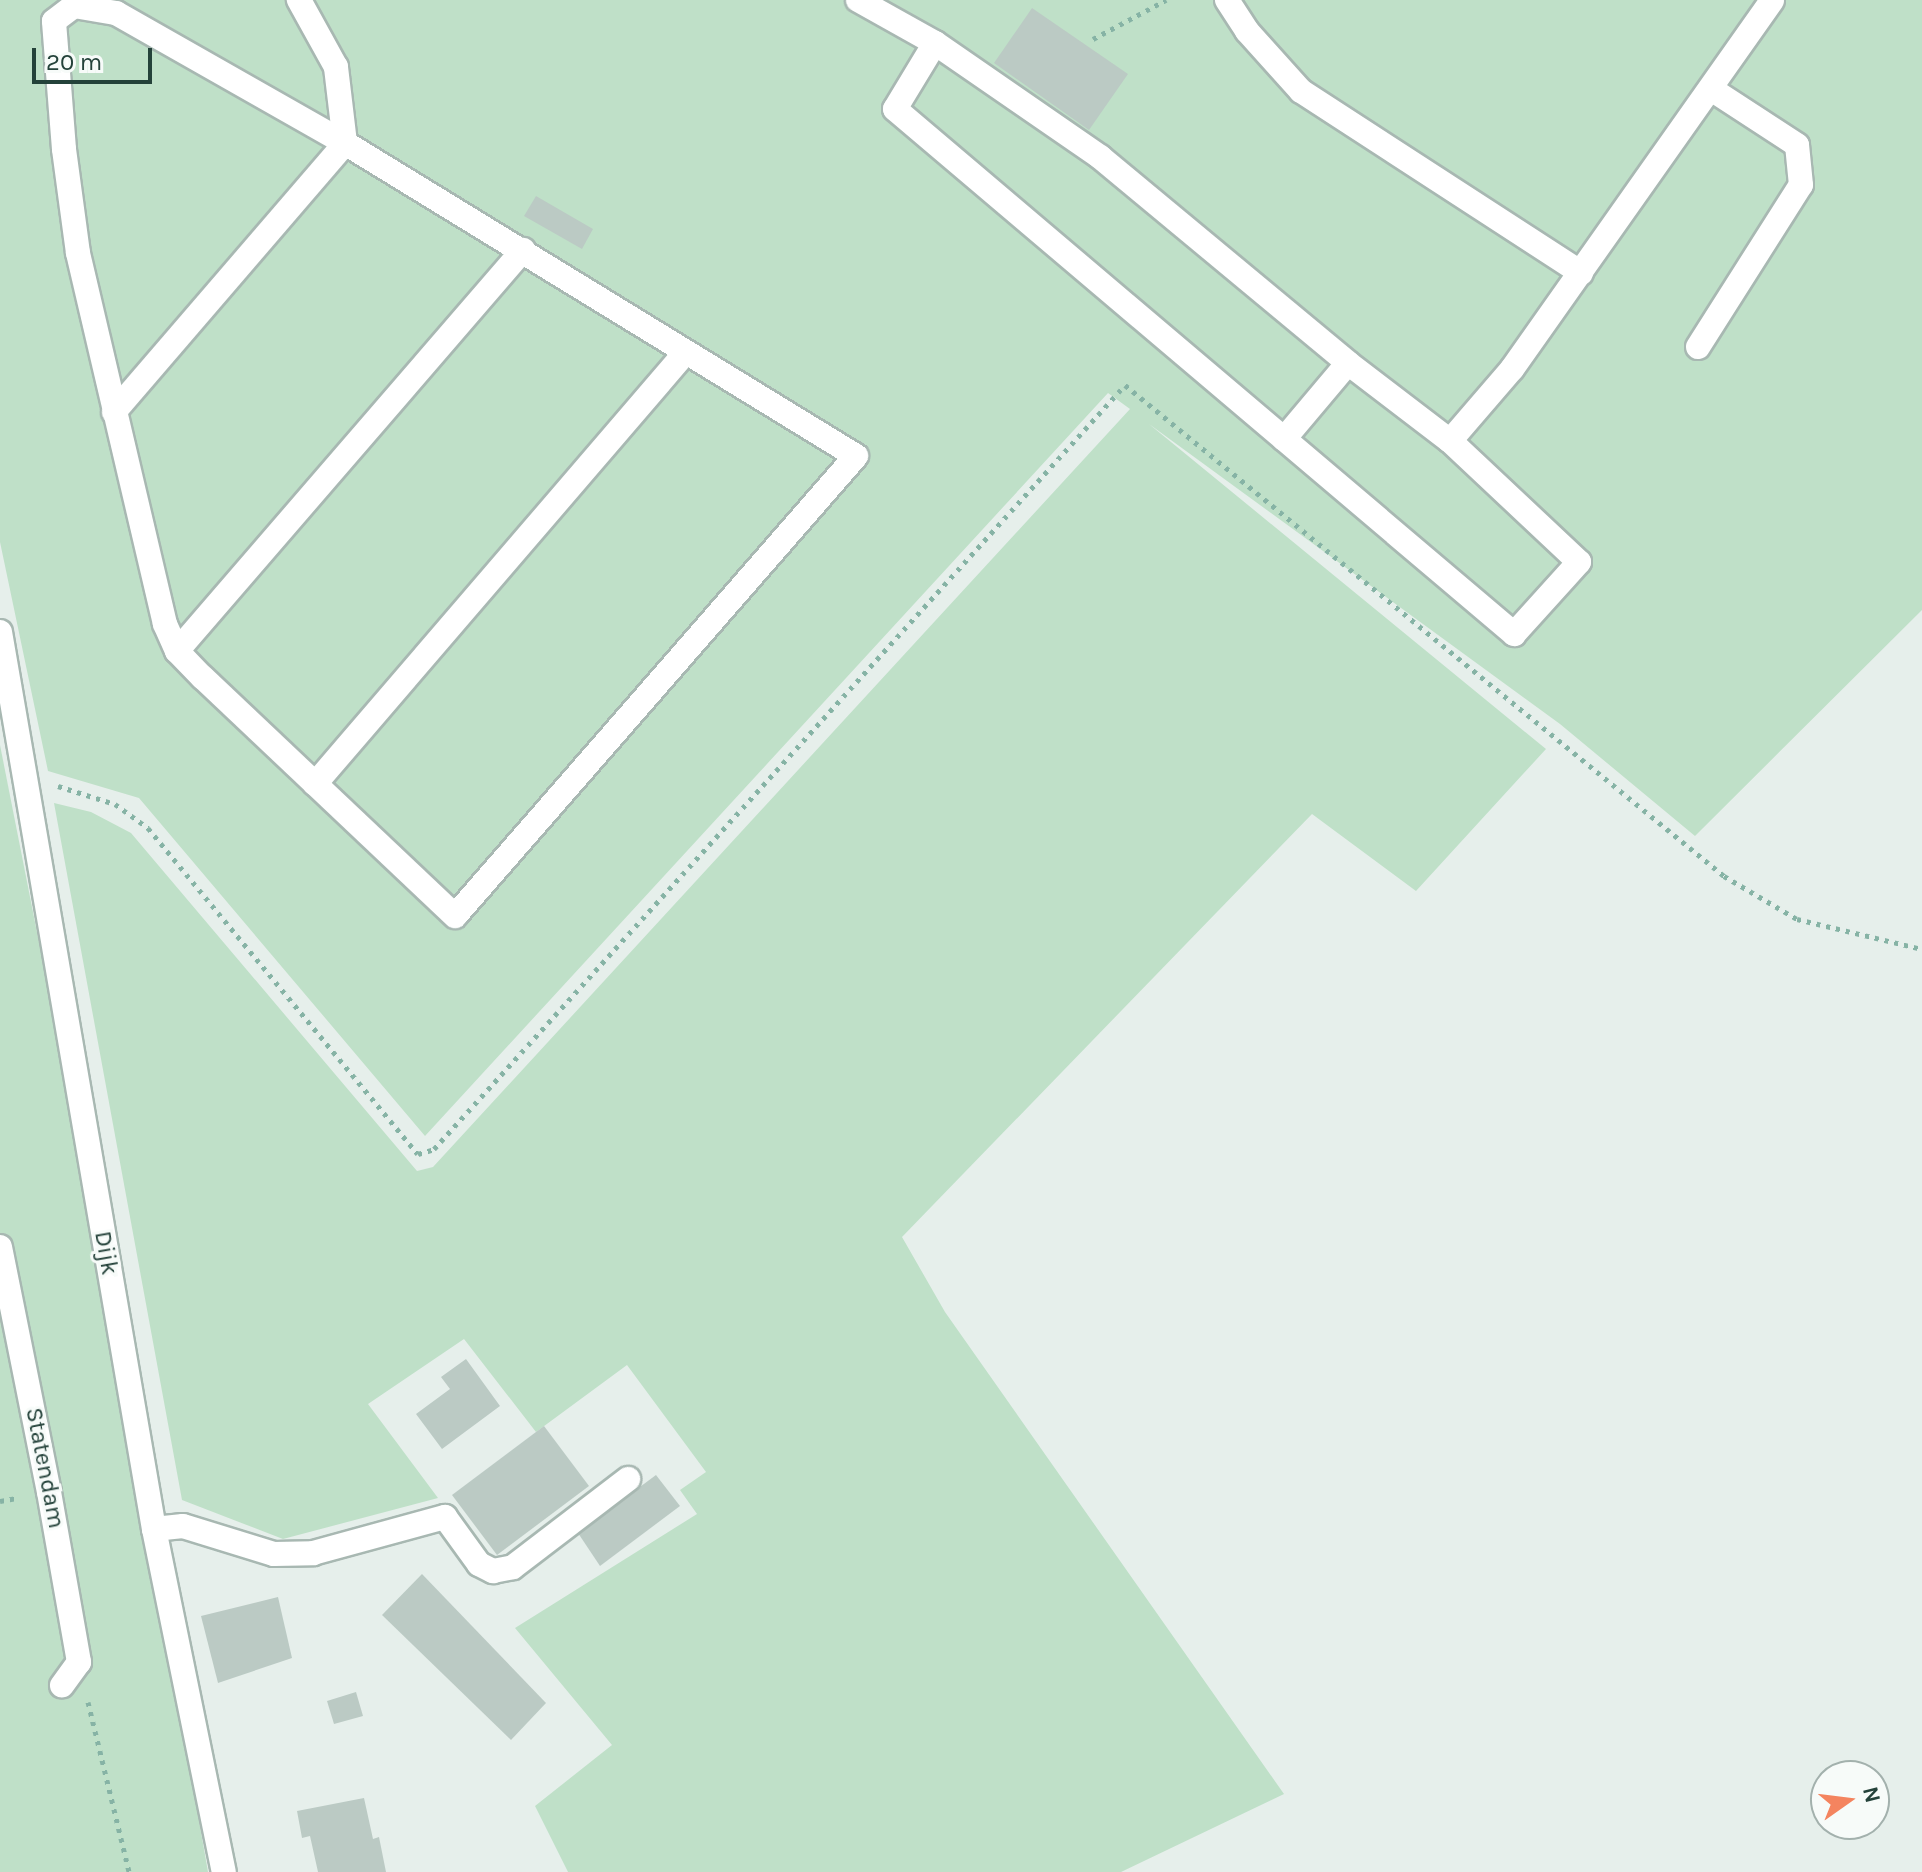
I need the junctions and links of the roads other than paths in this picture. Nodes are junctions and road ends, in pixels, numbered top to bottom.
1 (299, 0) edge
2 (858, 0) edge
3 (1227, 0) edge
4 (1772, 0) edge
5 (935, 43) junction
6 (1711, 89) junction
7 (345, 143) junction
8 (523, 250) junction
9 (1581, 273) junction
10 (1698, 347) dead end
11 (685, 353) junction
12 (1348, 363) junction
13 (114, 412) junction
14 (1284, 439) junction
15 (1450, 441) junction
16 (0, 632) edge
17 (177, 651) junction
18 (315, 784) junction
19 (0, 1247) edge
20 (628, 1479) dead end
21 (154, 1529) junction
22 (62, 1685) dead end
23 (224, 1872) edge

1 - 7 street
2 - 5 street
3 - 9 street
4 - 6 street
5 - 12 street
5 - 14 street
6 - 9 street
6 - 10 street
7 - 8 street
7 - 13 street
7 - 13 street
8 - 11 street
8 - 17 street
9 - 15 street
11 - 18 street
11 - 18 street
12 - 14 street
12 - 15 street
13 - 17 street
14 - 15 street
16 - 21 street, Dijk
17 - 18 street
19 - 22 street, Statendam
20 - 21 street
21 - 23 street, Dijk

